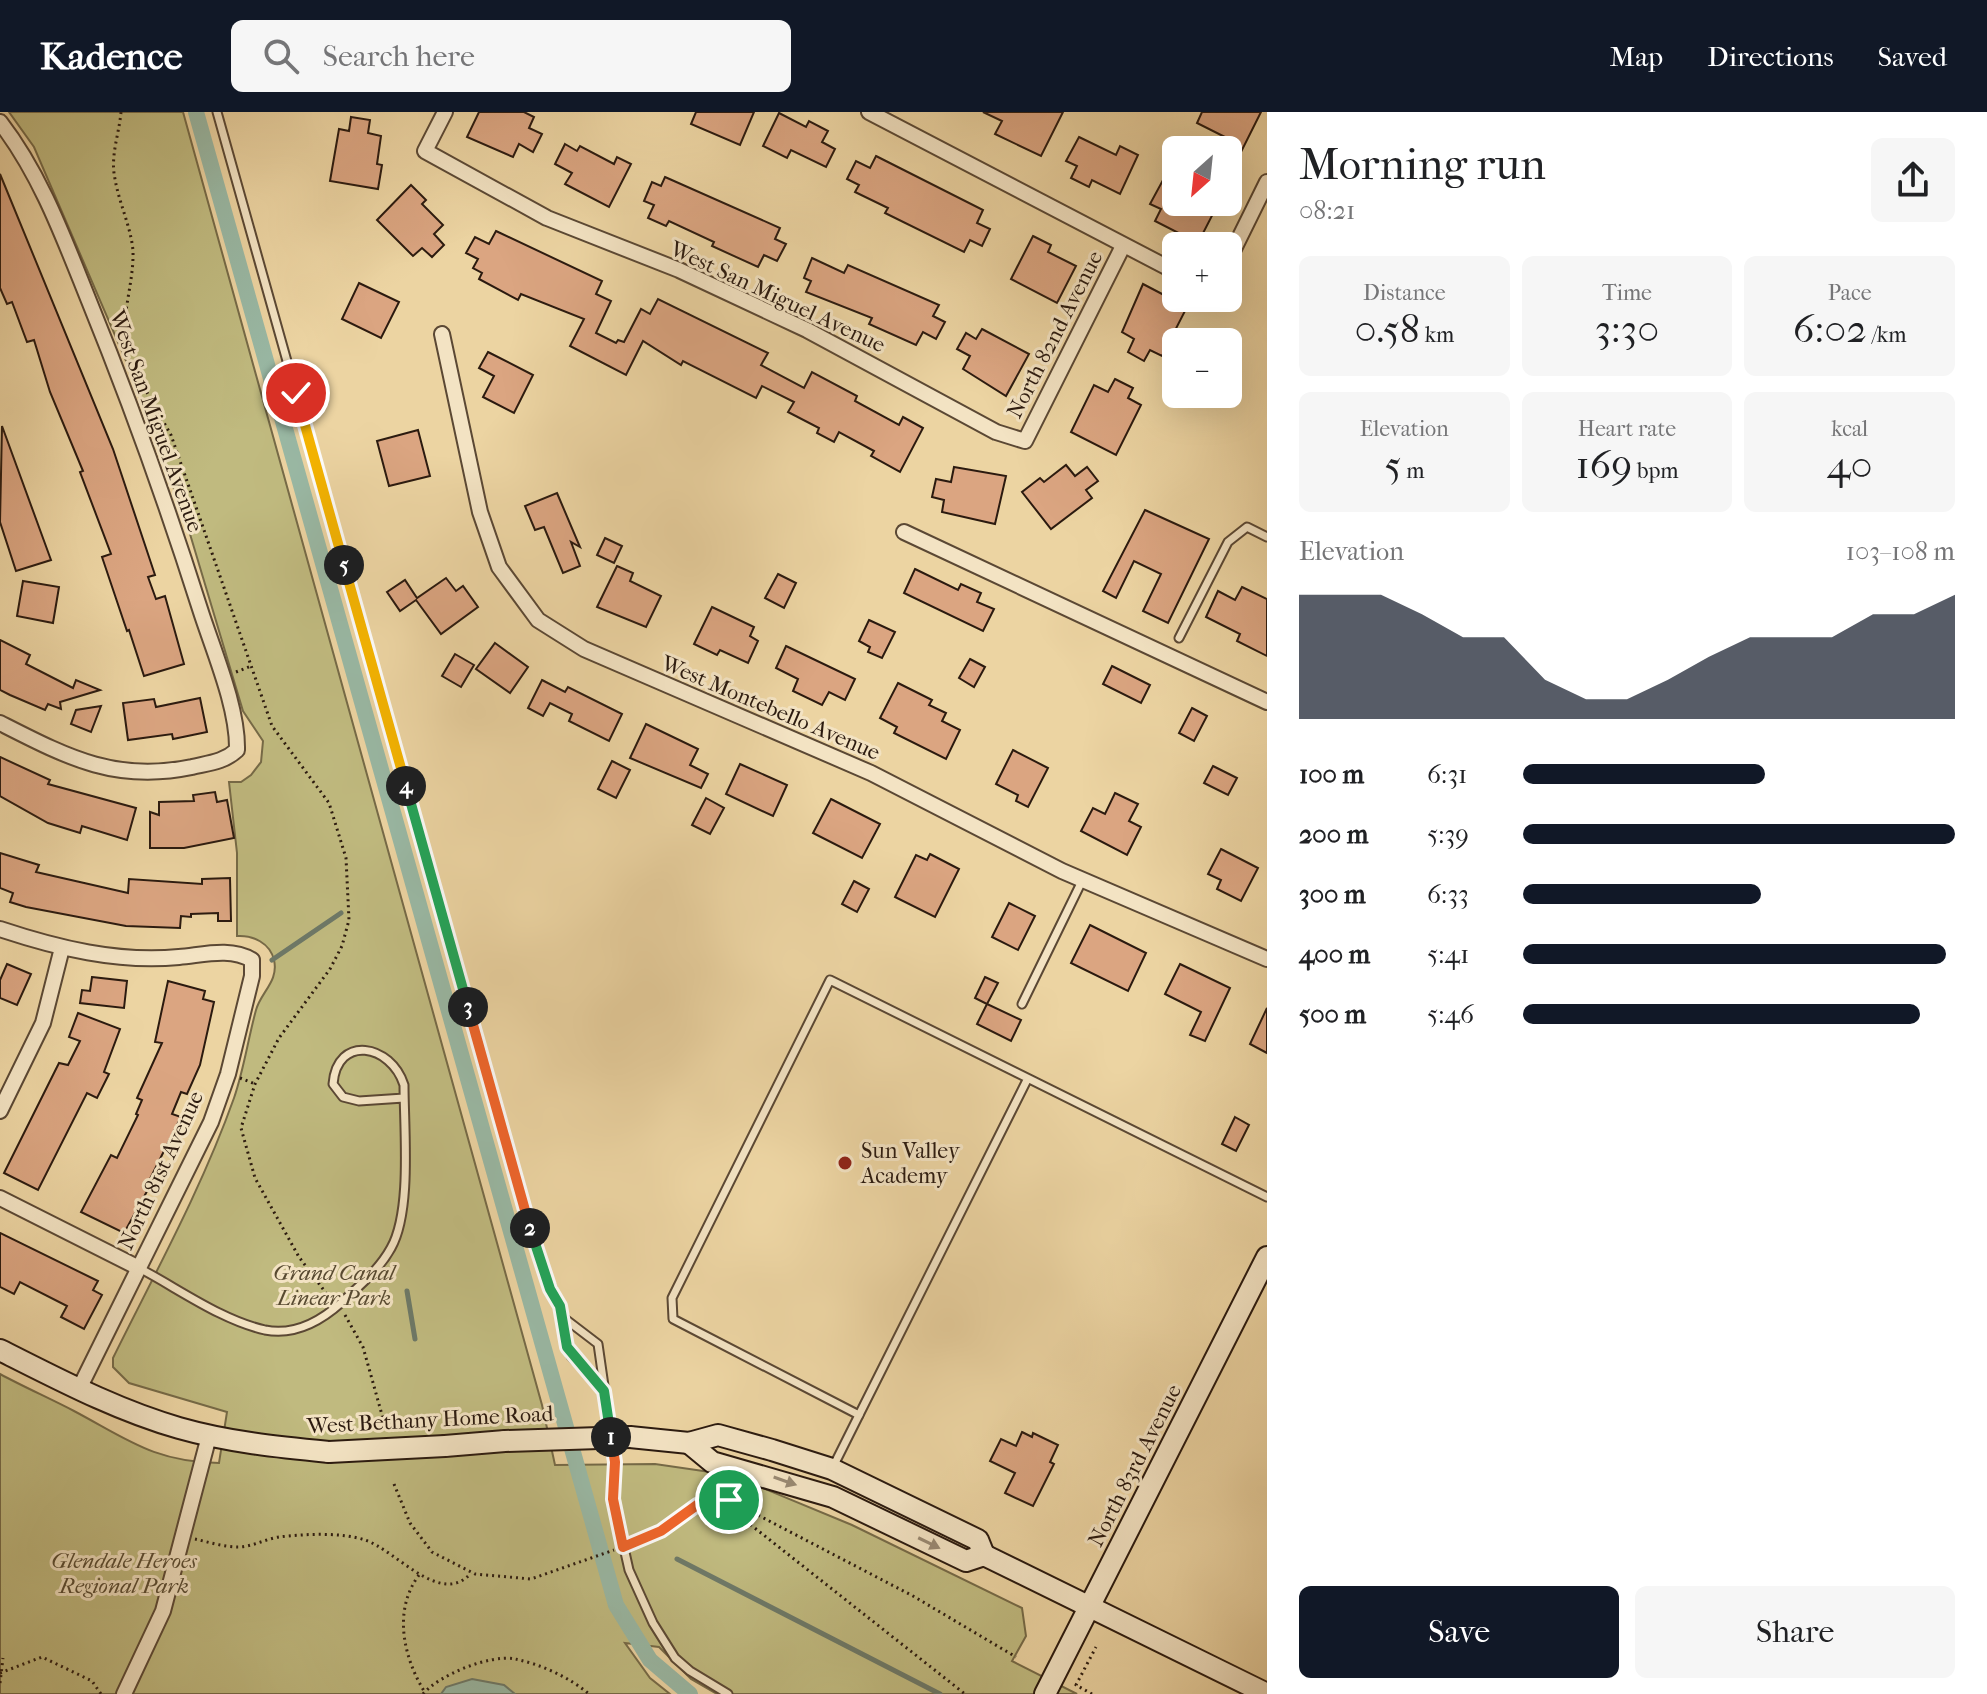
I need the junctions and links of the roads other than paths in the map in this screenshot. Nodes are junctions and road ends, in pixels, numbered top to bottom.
1 (217, 112) edge
2 (445, 112) edge
3 (869, 112) edge
4 (0, 122) edge
5 (1266, 187) edge
6 (1242, 234) edge
7 (1123, 246) junction
8 (1162, 265) edge
9 (442, 334) dead end
10 (1025, 441) joint
11 (904, 532) dead end
12 (1267, 537) edge
13 (1179, 638) dead end
14 (1267, 702) edge
15 (0, 723) edge
16 (1083, 879) junction
17 (0, 929) edge
18 (62, 948) junction
19 (1267, 959) edge
20 (1022, 1004) dead end
21 (1027, 1080) junction
22 (404, 1098) junction
23 (0, 1111) edge
24 (1267, 1197) edge
25 (0, 1198) edge
26 (1267, 1257) edge
27 (139, 1268) junction
28 (564, 1318) junction
29 (0, 1350) edge
30 (79, 1389) junction
31 (604, 1391) junction
32 (859, 1415) junction
33 (209, 1436) junction
34 (689, 1443) junction
35 (832, 1469) junction
36 (984, 1555) junction
37 (1089, 1606) junction
38 (1046, 1692) edge
39 (124, 1694) edge
40 (728, 1694) edge
41 (1267, 1694) edge

1 - 28 lane
2 - 10 street, West San Miguel Avenue
3 - 7 street
4 - 15 street, West San Miguel Avenue
5 - 6 street
7 - 8 street
7 - 10 street, North 82nd Avenue
9 - 16 street, West Montebello Avenue
11 - 14 street
12 - 13 lane
16 - 19 street, West Montebello Avenue
16 - 20 lane
17 - 18 street
18 - 23 street
18 - 27 street, North 81st Avenue
21 - 24 lane
21 - 32 lane
21 - 32 lane
22 - 22 lane
22 - 27 lane
25 - 27 street
26 - 37 main road, North 83rd Avenue
27 - 30 street, North 81st Avenue
28 - 31 lane
28 - 31 lane
29 - 30 main road, West Bethany Home Road
30 - 33 main road, West Bethany Home Road
31 - 40 lane
32 - 35 lane
33 - 34 main road, West Bethany Home Road, bridge
33 - 39 street
34 - 35 main road, West Bethany Home Road
34 -> 36 main road, West Bethany Home Road
35 - 36 main road, West Bethany Home Road
36 - 37 main road, West Bethany Home Road
37 - 38 main road, North 83rd Avenue
37 - 41 main road, West Bethany Home Road

